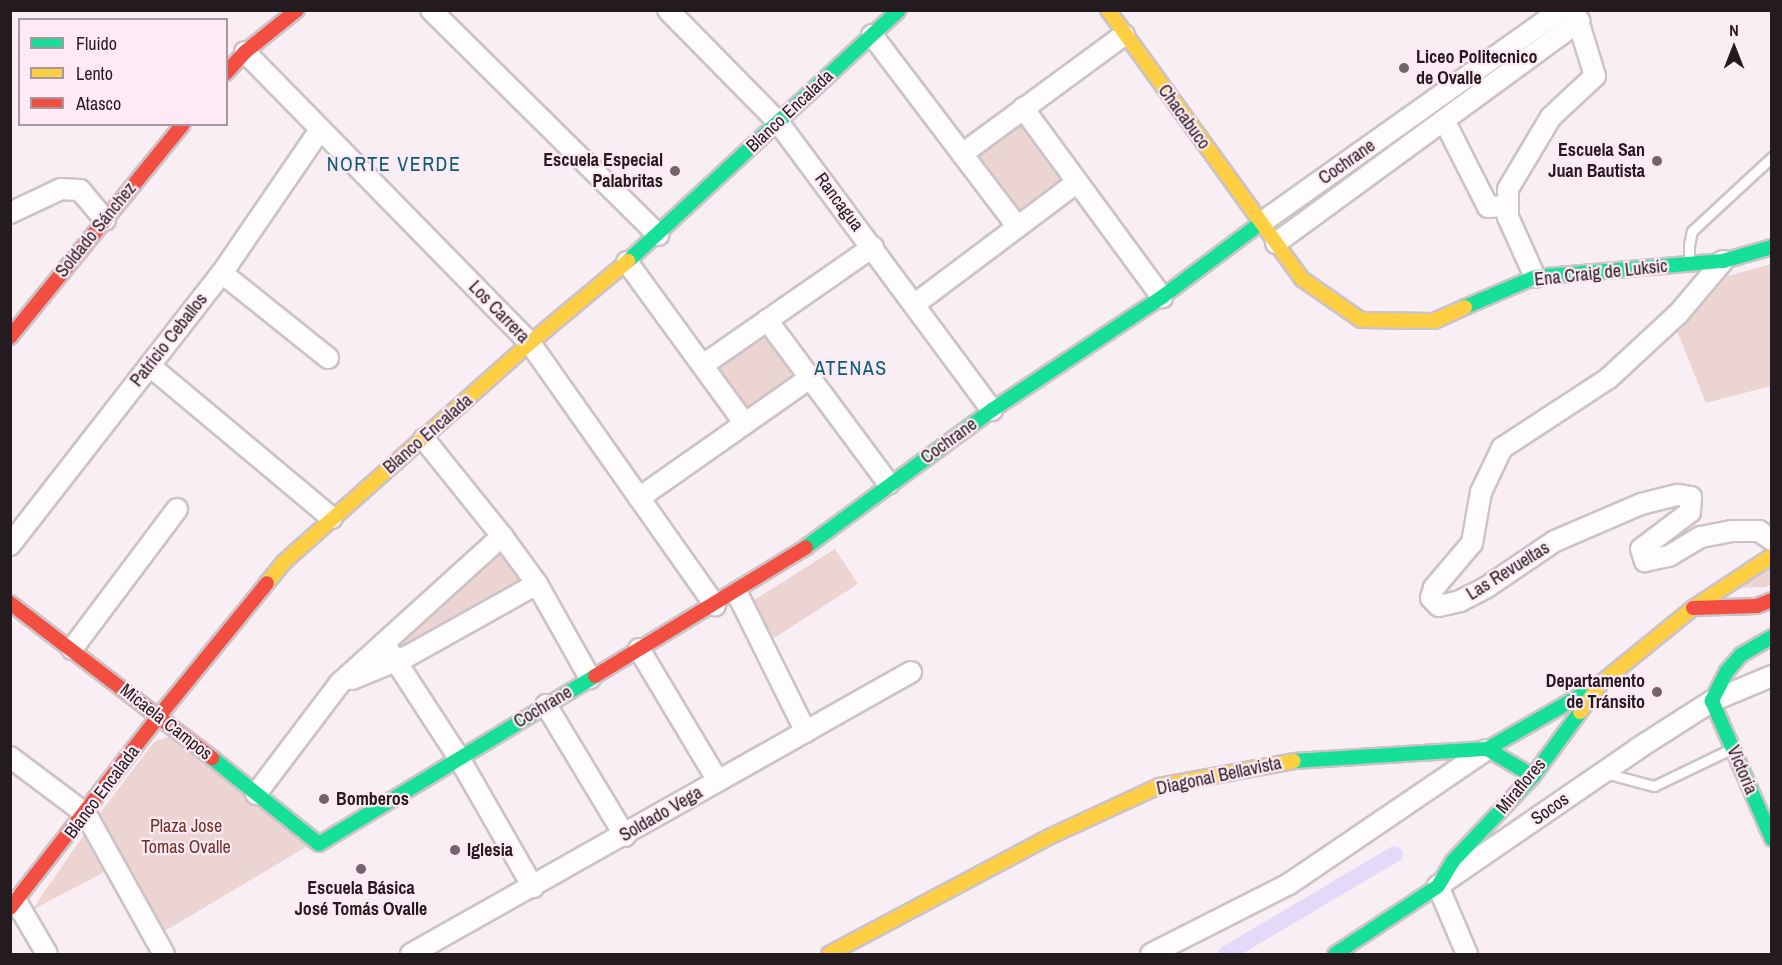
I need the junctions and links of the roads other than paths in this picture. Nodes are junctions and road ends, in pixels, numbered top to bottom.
1 (297, 10) edge
2 (431, 10) edge
3 (668, 10) edge
4 (899, 10) edge
5 (1108, 10) edge
6 (1561, 10) edge
7 (1577, 16) edge
8 (1124, 34) junction
9 (872, 35) junction
10 (245, 52) junction
11 (228, 71) edge
12 (1023, 108) junction
13 (1444, 120) junction
14 (778, 122) junction
15 (181, 126) edge
16 (320, 130) junction
17 (962, 154) junction
18 (1772, 157) edge
19 (1076, 183) junction
20 (1508, 206) junction
21 (10, 213) edge
22 (105, 220) junction
23 (1261, 223) junction
24 (1018, 227) junction
25 (658, 235) junction
26 (1276, 243) junction
27 (873, 247) junction
28 (1772, 247) edge
29 (1723, 261) junction
30 (627, 262) junction
31 (1684, 264) junction
32 (222, 273) junction
33 (1534, 277) junction
34 (1162, 297) junction
35 (1689, 302) junction
36 (915, 304) junction
37 (767, 320) junction
38 (10, 337) edge
39 (530, 343) junction
40 (328, 358) dead end
41 (703, 365) junction
42 (150, 366) junction
43 (811, 377) junction
44 (992, 410) junction
45 (745, 424) junction
46 (424, 439) junction
47 (889, 484) junction
48 (639, 498) junction
49 (177, 509) dead end
50 (332, 518) junction
51 (502, 536) junction
52 (1772, 540) edge
53 (10, 545) edge
54 (1772, 555) edge
55 (537, 584) junction
56 (737, 592) junction
57 (1772, 600) edge
58 (10, 603) edge
59 (715, 605) junction
60 (1694, 608) junction
61 (1772, 637) edge
62 (384, 643) junction
63 (72, 649) junction
64 (639, 649) junction
65 (397, 661) junction
66 (911, 672) dead end
67 (1772, 676) edge
68 (590, 678) junction
69 (340, 683) junction
70 (1601, 683) junction
71 (1712, 701) junction
72 (546, 705) junction
73 (159, 716) junction
74 (806, 732) junction
75 (1732, 748) junction
76 (1487, 749) junction
77 (10, 757) edge
78 (459, 758) junction
79 (1602, 773) junction
80 (1533, 776) junction
81 (718, 780) junction
82 (256, 794) junction
83 (86, 814) junction
84 (625, 836) junction
85 (1772, 839) edge
86 (319, 844) joint
87 (1438, 886) junction
88 (532, 887) junction
89 (15, 897) edge
90 (47, 954) edge
91 (164, 954) edge
92 (411, 954) edge
93 (829, 954) edge
94 (1151, 954) edge
95 (1335, 954) edge
96 (1467, 954) edge

1 - 10 street
2 - 25 street
3 - 14 street, Rancagua
4 - 9 street, Blanco Encalada
5 - 8 street, Chacabuco
6 - 23 street, Cochrane
7 - 13 street, Cochrane
7 - 20 street
8 - 12 street
8 - 23 street, Chacabuco
9 - 14 street, Blanco Encalada
9 - 17 street
10 - 11 street
10 - 16 street, Los Carrera
12 - 17 street
12 - 19 street
13 - 20 street
13 - 26 street, Cochrane
14 - 25 street, Blanco Encalada
14 - 27 street, Rancagua
15 - 22 street, Soldado Sánchez
16 - 32 street, Patricio Ceballos
16 - 39 street, Los Carrera
17 - 24 street
18 - 31 lane
19 - 24 street
19 - 34 street
20 - 33 street
21 - 22 street
22 - 38 street, Soldado Sánchez
23 - 26 street, Ena Craig de Luksic
23 - 34 street, Cochrane
24 - 36 street
25 - 30 street, Blanco Encalada
26 - 33 street, Ena Craig de Luksic
27 - 36 street, Rancagua
27 - 37 street
28 - 29 street, Ena Craig de Luksic
29 - 31 street, Ena Craig de Luksic
29 - 35 street, Las Revueltas
30 - 39 street, Blanco Encalada
30 - 41 street
31 - 33 street, Ena Craig de Luksic
31 - 35 street
32 - 40 street
32 - 42 street, Patricio Ceballos
34 - 44 street, Cochrane
35 - 52 street, Las Revueltas
36 - 44 street, Rancagua
37 - 41 street
37 - 43 street
39 - 46 street, Blanco Encalada
39 - 48 street, Los Carrera
41 - 45 street
42 - 50 street
42 - 53 street, Patricio Ceballos
43 - 45 street
43 - 47 street
44 - 47 street, Cochrane
45 - 48 street
46 - 50 street, Blanco Encalada
46 - 51 street
47 - 56 street, Cochrane
48 - 59 street, Los Carrera
49 - 63 street
50 - 73 street, Blanco Encalada
51 - 55 street
51 - 62 street
54 - 60 street, Miraflores
55 - 65 street
55 - 68 street
56 - 59 street, Cochrane
56 - 74 street
57 - 60 street
58 - 63 street, Micaela Campos
59 - 64 street, Cochrane
60 - 70 street, Miraflores
61 - 71 street
62 - 65 street
62 - 69 street
63 - 73 street, Micaela Campos
64 - 68 street, Cochrane
64 - 81 street
65 - 69 street
65 - 78 street
66 - 74 street, Soldado Vega
67 - 71 street, Socos
68 - 72 street, Cochrane
69 - 82 street
70 - 76 street, Miraflores
70 - 80 street, Miraflores
71 - 75 street, Victoria
71 - 79 street, Socos
72 - 78 street, Cochrane
72 - 84 street
73 - 82 street, Micaela Campos
73 - 83 street, Blanco Encalada
74 - 81 street, Soldado Vega
75 - 79 lane
75 - 85 street, Victoria
76 - 80 street
76 - 93 street, Diagonal Bellavista
76 - 94 street
77 - 83 street
78 - 86 street, Cochrane
78 - 88 street
79 - 87 street, Socos
80 - 87 street, Miraflores
81 - 84 street, Soldado Vega
82 - 86 street, Micaela Campos
83 - 89 street, Blanco Encalada
83 - 91 street
84 - 88 street, Soldado Vega
87 - 95 street, Socos
87 - 96 street
88 - 92 street, Soldado Vega
89 - 90 street

